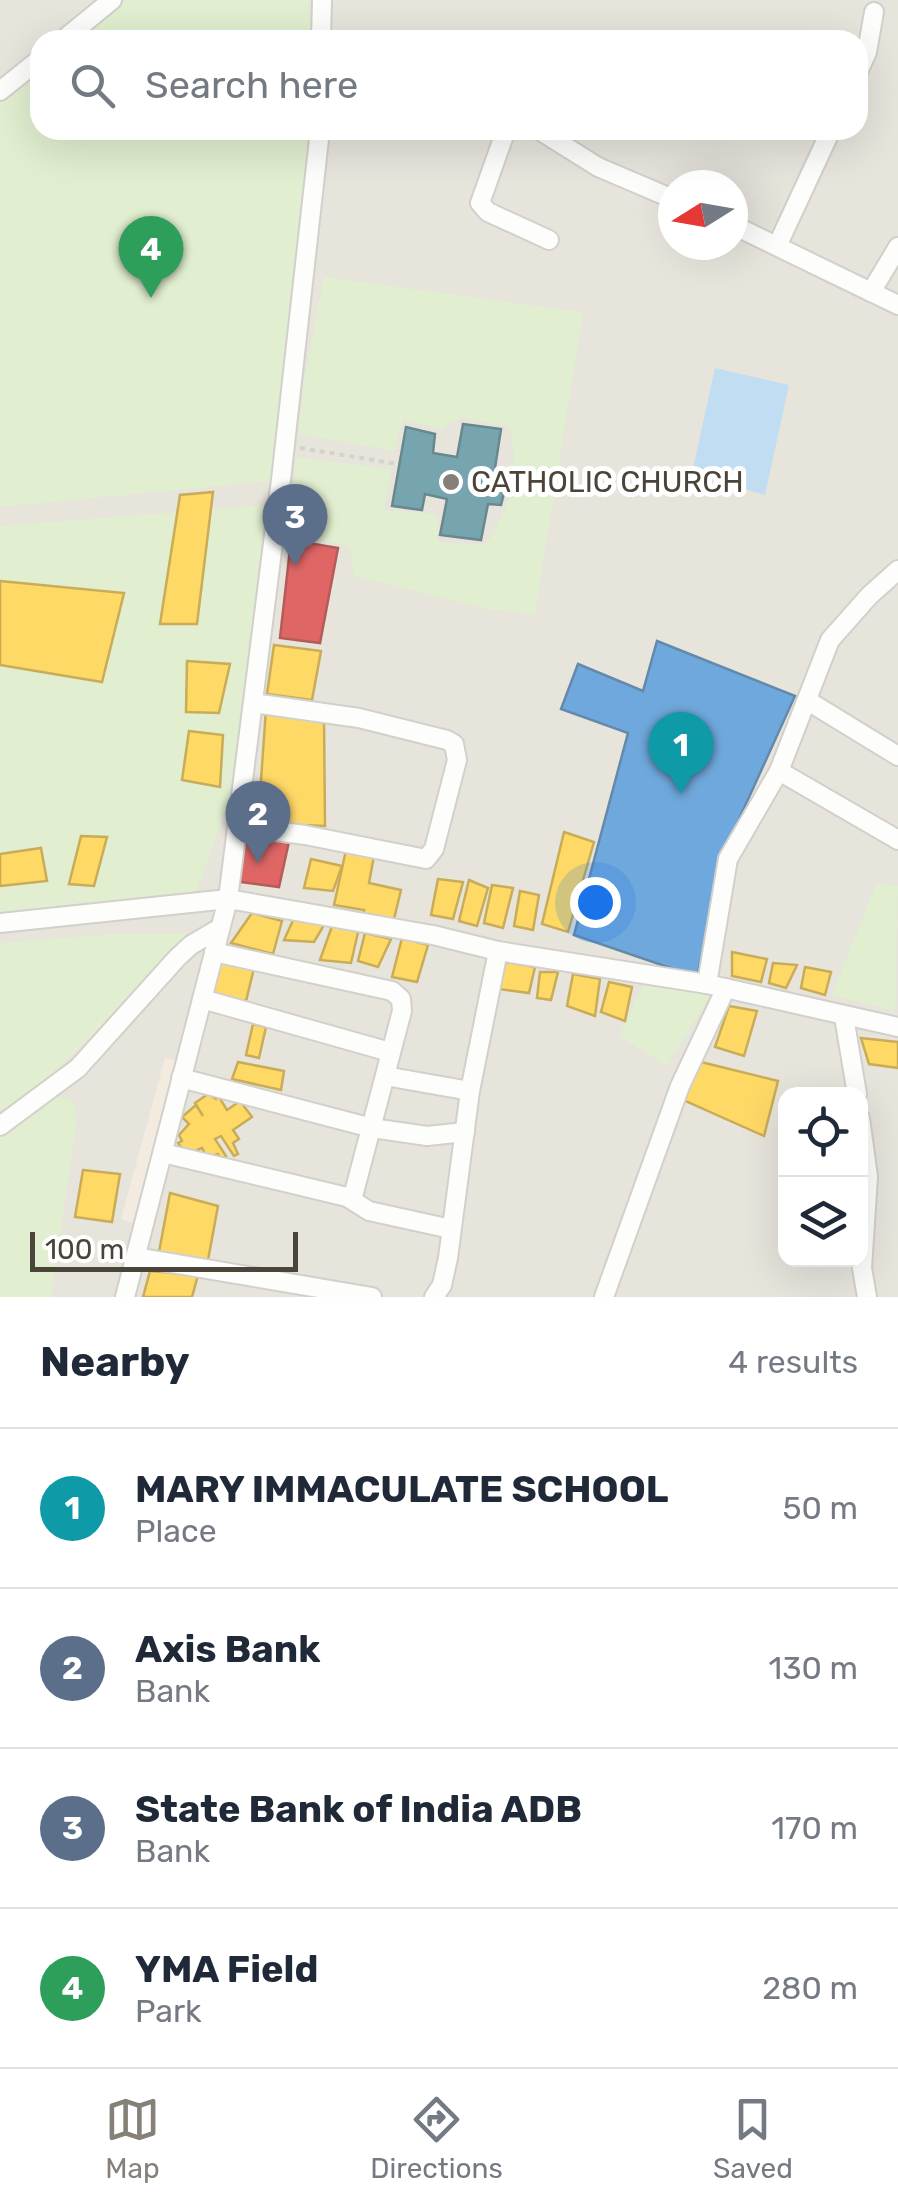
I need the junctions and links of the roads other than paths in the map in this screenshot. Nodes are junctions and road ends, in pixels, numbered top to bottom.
1 (112, 0) edge
2 (322, 0) edge
3 (874, 12) dead end
4 (75, 30) edge
5 (321, 30) edge
6 (868, 46) edge
7 (30, 67) edge
8 (0, 92) edge
9 (320, 140) edge
10 (502, 140) edge
11 (555, 140) edge
12 (826, 140) edge
13 (658, 194) edge
14 (748, 231) edge
15 (549, 240) dead end
16 (778, 244) junction
17 (898, 248) edge
18 (872, 292) junction
19 (898, 304) edge
20 (898, 570) edge
21 (808, 701) junction
22 (253, 703) junction
23 (898, 756) edge
24 (779, 771) junction
25 (237, 826) junction
26 (898, 840) edge
27 (228, 899) junction
28 (0, 923) edge
29 (220, 928) junction
30 (498, 951) junction
31 (214, 952) junction
32 (707, 984) junction
33 (726, 988) junction
34 (202, 999) junction
35 (844, 1017) junction
36 (898, 1027) edge
37 (390, 1052) junction
38 (384, 1076) junction
39 (181, 1078) junction
40 (856, 1087) edge
41 (470, 1091) junction
42 (0, 1126) edge
43 (372, 1128) junction
44 (465, 1132) junction
45 (162, 1153) junction
46 (868, 1177) edge
47 (352, 1200) junction
48 (451, 1229) junction
49 (136, 1258) junction
50 (436, 1296) edge
51 (125, 1297) edge
52 (372, 1297) edge
53 (604, 1297) edge
54 (867, 1297) edge

1 - 4 street
2 - 5 street
3 - 6 street
7 - 8 street
9 - 22 street
10 - 15 street
11 - 13 street
12 - 16 street
14 - 16 street
16 - 18 street
17 - 18 street
18 - 19 street
20 - 21 street
21 - 23 street
21 - 24 street
22 - 25 street
22 - 25 street
24 - 26 street
24 - 32 street
25 - 27 street
27 - 28 street
27 - 29 street
27 - 30 street
29 - 31 street
29 - 42 street
30 - 32 street
30 - 41 street
31 - 34 street
31 - 37 street
32 - 33 street
33 - 35 street
33 - 53 street
34 - 37 street
34 - 39 street
35 - 36 street
35 - 40 street
37 - 38 street
38 - 41 street
38 - 43 street
39 - 43 street
39 - 45 street
41 - 44 street
43 - 44 street
43 - 47 street
44 - 48 street
45 - 47 street
45 - 49 street
46 - 54 street
47 - 48 street
48 - 50 street
49 - 51 street
49 - 52 street

